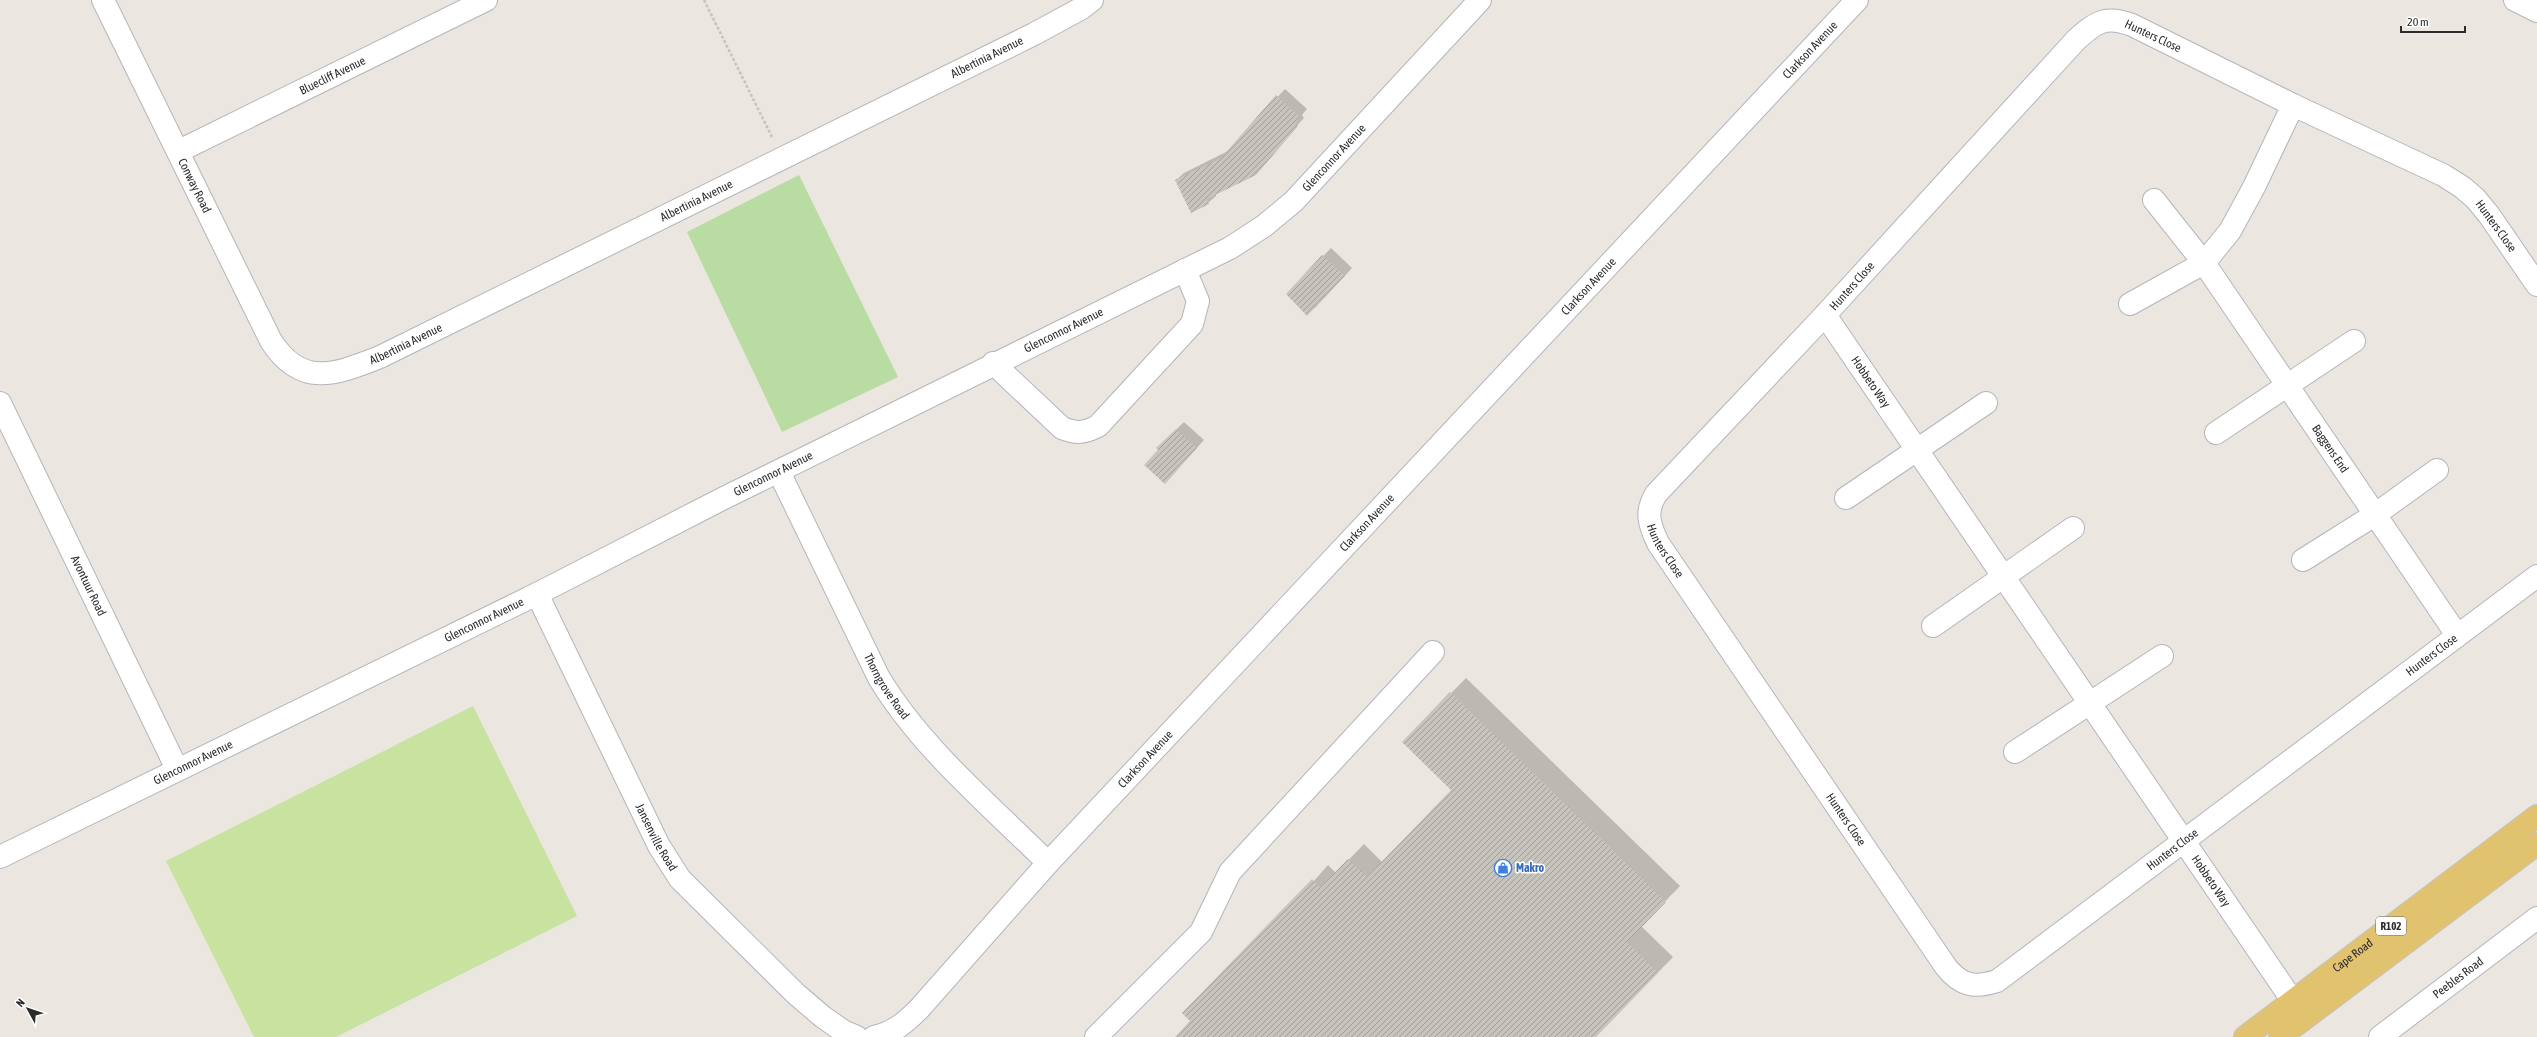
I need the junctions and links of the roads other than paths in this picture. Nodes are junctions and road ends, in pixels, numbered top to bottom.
1 (103, 0) edge
2 (486, 0) edge
3 (1092, 0) edge
4 (1480, 0) edge
5 (1857, 0) edge
6 (2515, 0) edge
7 (2537, 11) edge
8 (2293, 105) junction
9 (179, 151) junction
10 (2154, 200) dead end
11 (2204, 262) junction
12 (1185, 270) junction
13 (2537, 285) edge
14 (2130, 304) dead end
15 (1825, 315) junction
16 (2354, 341) dead end
17 (993, 363) junction
18 (294, 366) joint
19 (2288, 385) junction
20 (0, 403) edge
21 (1986, 403) dead end
22 (2216, 433) dead end
23 (1917, 448) junction
24 (2437, 470) dead end
25 (779, 472) junction
26 (1846, 498) dead end
27 (2376, 514) junction
28 (2073, 528) dead end
29 (2303, 560) dead end
30 (2537, 576) edge
31 (2005, 577) junction
32 (537, 594) junction
33 (1933, 626) dead end
34 (2457, 635) junction
35 (1433, 652) dead end
36 (2162, 656) dead end
37 (2090, 704) junction
38 (2015, 752) dead end
39 (177, 769) junction
40 (2537, 816) edge
41 (2185, 842) junction
42 (2537, 844) edge
43 (0, 857) edge
44 (1048, 863) junction
45 (2537, 918) edge
46 (2292, 1001) junction
47 (2305, 1019) junction
48 (850, 1034) edge
49 (874, 1037) edge
50 (1096, 1037) edge
51 (2245, 1037) edge
52 (2280, 1037) edge
53 (2380, 1037) edge

1 - 9 street, Conway Road
2 - 9 street, Bluecliff Avenue
3 - 18 street, Albertinia Avenue
4 - 12 street, Glenconnor Avenue
5 - 44 street, Clarkson Avenue
6 - 7 street
8 - 11 street
8 - 13 street, Hunters Close
8 - 15 street, Hunters Close
9 - 18 street, Conway Road
10 - 11 street, Baggens End
11 - 14 street
11 - 19 street, Baggens End
12 - 17 street, Glenconnor Avenue
12 - 17 street
15 - 23 street, Hobbeto Way
15 - 41 street, Hunters Close
16 - 19 street
17 - 25 street, Glenconnor Avenue
19 - 22 street
19 - 27 street, Baggens End
20 - 39 street, Avontuur Road
21 - 23 street
23 - 26 street
23 - 31 street, Hobbeto Way
24 - 27 street
25 - 32 street, Glenconnor Avenue
25 - 44 street, Thorngrove Road
27 - 29 street
27 - 34 street, Baggens End
28 - 31 street
30 - 34 street, Hunters Close
31 - 33 street
31 - 37 street, Hobbeto Way
32 - 39 street, Glenconnor Avenue
32 - 48 street, Jansenville Road
34 - 41 street, Hunters Close
35 - 50 street
36 - 37 street
37 - 38 street
37 - 41 street, Hobbeto Way
39 - 43 street, Glenconnor Avenue
40 - 46 main road, Cape Road / R102
41 - 46 street, Hobbeto Way
42 - 47 main road, Cape Road / R102
44 - 49 street, Clarkson Avenue
45 - 53 street, Peebles Road
46 - 47 street, Hobbeto Way
46 - 51 main road, Cape Road / R102
47 - 52 main road, Cape Road / R102

